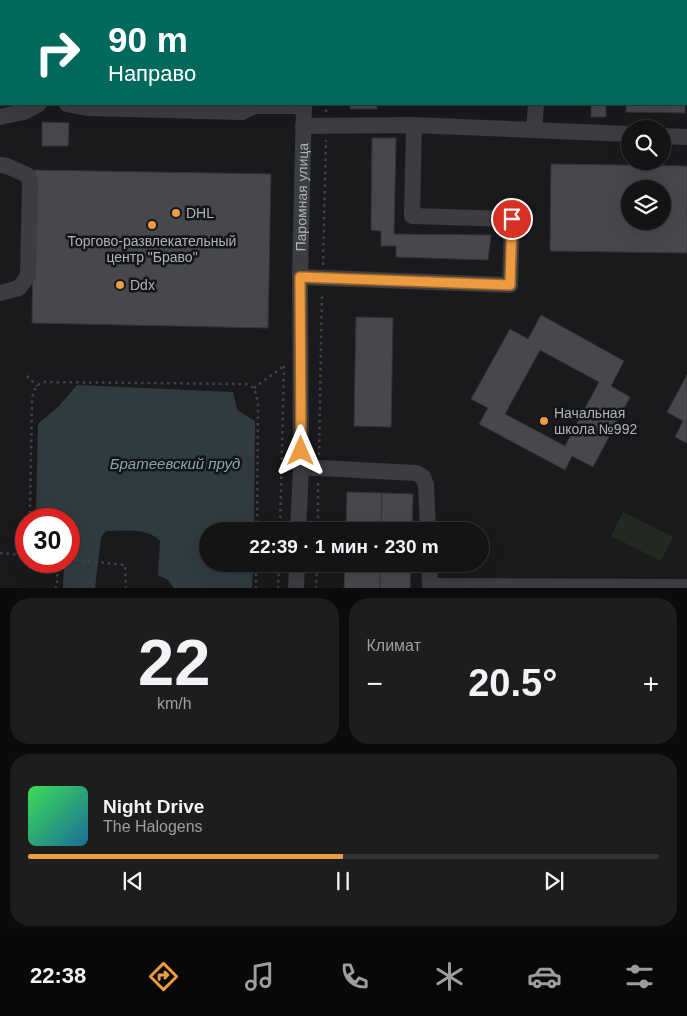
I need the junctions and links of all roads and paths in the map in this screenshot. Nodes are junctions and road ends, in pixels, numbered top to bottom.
1 (36, 105) edge
2 (72, 105) edge
3 (254, 105) edge
4 (304, 105) edge
5 (326, 105) edge
6 (536, 105) edge
7 (0, 117) edge
8 (414, 125) junction
9 (303, 126) junction
10 (326, 126) junction
11 (534, 130) junction
12 (621, 134) edge
13 (671, 136) edge
14 (687, 137) edge
15 (0, 165) edge
16 (300, 277) junction
17 (323, 278) junction
18 (0, 294) edge
19 (27, 376) dead end
20 (37, 386) junction
21 (254, 388) junction
22 (301, 468) junction
23 (319, 468) junction
24 (30, 508) edge
25 (257, 522) edge
26 (280, 522) edge
27 (298, 522) edge
28 (318, 522) edge
29 (428, 522) edge
30 (0, 553) edge
31 (15, 554) edge
32 (80, 560) edge
33 (256, 572) edge
34 (279, 572) edge
35 (297, 572) edge
36 (317, 572) edge
37 (429, 572) edge
38 (58, 573) edge
39 (430, 587) edge
40 (55, 588) edge
41 (126, 588) edge
42 (256, 588) edge
43 (278, 588) edge
44 (296, 588) edge
45 (316, 588) edge
46 (686, 588) edge

1 - 7 street
2 - 3 street
3 - 4 street
4 - 9 street, Паромная улица
5 - 10 path
6 - 11 street
8 - 10 street
8 - 11 street
8 - 17 street
9 - 10 street
9 - 16 street, Паромная улица
10 - 17 path
11 - 12 street
13 - 14 street
15 - 18 street
16 - 17 street
16 - 22 street, Паромная улица
17 - 23 path
19 - 20 path
20 - 21 path
20 - 24 path
21 - 25 path
21 - 26 path
22 - 23 street
22 - 27 street, Паромная улица
23 - 28 path
23 - 29 street
30 - 31 path
32 - 41 path
33 - 42 path
34 - 43 path
35 - 44 street
36 - 45 path
37 - 39 street
38 - 40 path
39 - 46 street

